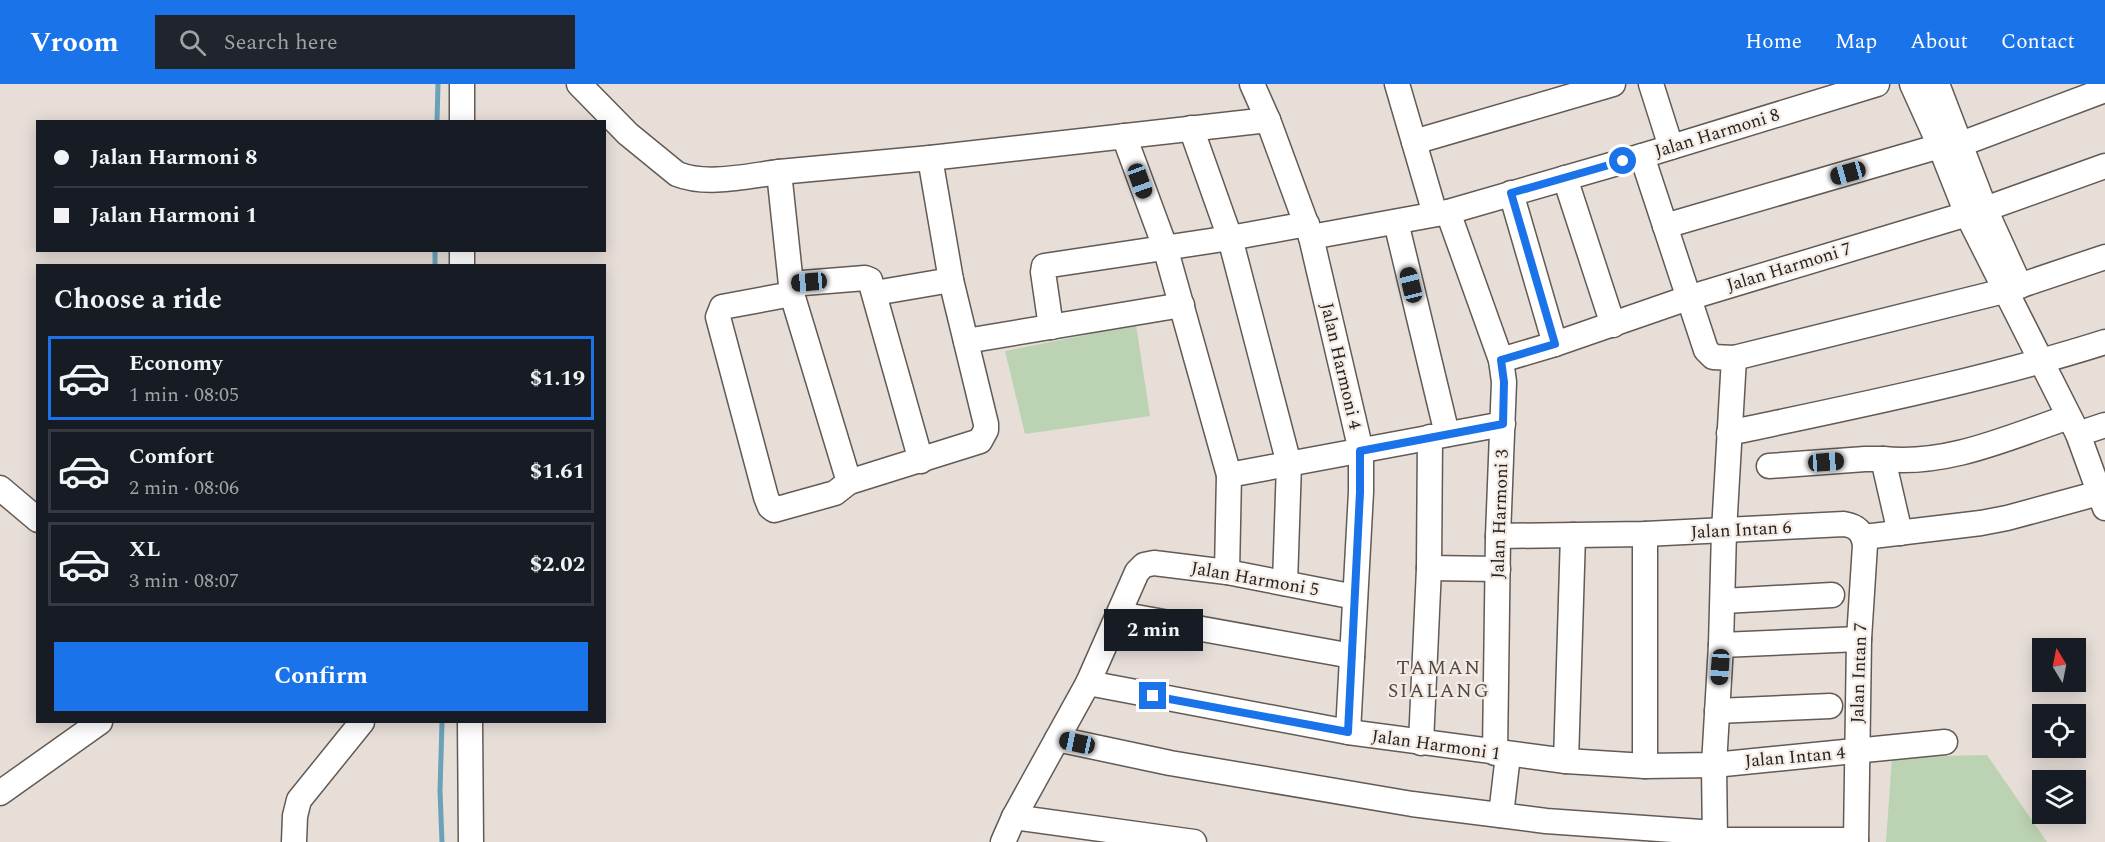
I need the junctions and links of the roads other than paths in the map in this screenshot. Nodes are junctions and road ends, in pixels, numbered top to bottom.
1 (462, 84) edge
2 (579, 84) edge
3 (1252, 84) edge
4 (1397, 84) edge
5 (1613, 84) edge
6 (1651, 84) edge
7 (1877, 84) edge
8 (1912, 84) edge
9 (1937, 84) edge
10 (2105, 90) edge
11 (462, 120) edge
12 (1268, 120) junction
13 (1191, 128) junction
14 (1124, 136) junction
15 (1414, 142) junction
16 (1950, 145) junction
17 (1671, 147) junction
18 (1642, 156) junction
19 (930, 158) junction
20 (2105, 166) edge
21 (779, 172) junction
22 (1565, 178) junction
23 (1511, 193) junction
24 (1976, 212) junction
25 (1441, 213) junction
26 (1396, 222) junction
27 (1665, 226) junction
28 (1309, 230) junction
29 (1230, 238) junction
30 (1165, 247) junction
31 (2105, 257) edge
32 (951, 280) junction
33 (792, 289) junction
34 (2012, 289) junction
35 (875, 293) junction
36 (1688, 298) junction
37 (1182, 305) junction
38 (1613, 325) junction
39 (1051, 327) junction
40 (966, 342) junction
41 (2105, 342) edge
42 (1555, 344) junction
43 (1734, 358) junction
44 (1501, 360) junction
45 (2041, 362) junction
46 (1503, 424) junction
47 (2073, 425) junction
48 (2105, 425) edge
49 (1729, 433) junction
50 (1439, 435) junction
51 (1360, 451) junction
52 (1883, 459) junction
53 (921, 461) junction
54 (1289, 464) junction
55 (1769, 466) dead end
56 (1229, 475) junction
57 (849, 482) junction
58 (0, 488) edge
59 (2103, 503) edge
60 (36, 518) edge
61 (1724, 531) junction
62 (1900, 533) junction
63 (1645, 534) junction
64 (1573, 535) junction
65 (1498, 536) junction
66 (1864, 537) junction
67 (1429, 568) junction
68 (1498, 569) junction
69 (1227, 572) junction
70 (1285, 583) junction
71 (1832, 595) dead end
72 (1355, 597) junction
73 (1723, 601) junction
74 (1119, 614) junction
75 (1859, 639) junction
76 (1721, 645) junction
77 (1352, 656) junction
78 (1088, 684) junction
79 (1830, 706) dead end
80 (1717, 711) junction
81 (99, 723) edge
82 (361, 723) edge
83 (470, 723) edge
84 (1348, 732) junction
85 (1057, 739) junction
86 (1946, 742) dead end
87 (1421, 743) junction
88 (1857, 752) junction
89 (1502, 754) junction
90 (1566, 761) junction
91 (1714, 765) junction
92 (1645, 766) junction
93 (0, 793) edge
94 (1501, 815) junction
95 (1014, 817) junction
96 (1715, 838) edge
97 (1788, 841) edge
98 (1856, 841) edge
99 (294, 842) edge
100 (471, 842) edge
101 (1003, 842) edge
102 (1194, 842) edge

1 - 11 street
2 - 21 street
3 - 12 street, Jalan Harmoni 4
4 - 15 street, Jalan Harmoni 3
5 - 15 street
6 - 17 street
7 - 17 street, Jalan Harmoni 8
8 - 16 street
9 - 16 street
10 - 16 street
12 - 13 street
12 - 28 street, Jalan Harmoni 4
13 - 14 street
13 - 29 street
14 - 19 street
14 - 30 street
15 - 25 street, Jalan Harmoni 3
16 - 24 street
16 - 27 street
17 - 18 street, Jalan Harmoni 8
18 - 22 street, Jalan Harmoni 8
18 - 27 street
19 - 21 street
19 - 32 street
20 - 24 street, Jalan Harmoni 7
21 - 33 street
22 - 23 street, Jalan Harmoni 8
22 - 38 street
23 - 25 street, Jalan Harmoni 8
23 - 42 street
24 - 34 street
24 - 36 street, Jalan Harmoni 7
25 - 26 street, Jalan Harmoni 8
25 - 44 street, Jalan Harmoni 3
26 - 28 street, Jalan Harmoni 8
26 - 50 street
27 - 36 street
28 - 29 street, Jalan Harmoni 8
28 - 51 street, Jalan Harmoni 4
29 - 30 street, Jalan Harmoni 8
29 - 54 street
30 - 37 street
30 - 39 street, Jalan Harmoni 8
31 - 34 street
32 - 35 street
32 - 40 street
33 - 35 street
33 - 57 street
33 - 57 street
34 - 43 street
34 - 45 street
35 - 53 street
36 - 38 street, Jalan Harmoni 7
36 - 43 street
37 - 39 street
37 - 56 street
38 - 42 street, Jalan Harmoni 7
39 - 40 street
40 - 53 street
41 - 45 street
42 - 44 street, Jalan Harmoni 7
43 - 49 street
44 - 46 street, Jalan Harmoni 3
45 - 47 street
45 - 49 street
46 - 50 street
46 - 65 street, Jalan Harmoni 3
47 - 48 street
47 - 52 street
47 - 59 street
49 - 61 street
50 - 51 street
50 - 67 street
51 - 54 street
51 - 72 street, Jalan Harmoni 4
52 - 55 street
52 - 62 street
53 - 57 street
54 - 56 street
54 - 70 street
56 - 69 street
58 - 60 street
59 - 62 street
61 - 63 street, Jalan Intan 6
61 - 66 street, Jalan Intan 6
61 - 73 street
62 - 66 street
63 - 64 street, Jalan Intan 6
63 - 92 street
64 - 65 street, Jalan Intan 6
64 - 90 street
65 - 68 street, Jalan Harmoni 3
66 - 75 street, Jalan Intan 7
67 - 68 street
67 - 87 street
68 - 89 street, Jalan Harmoni 3
69 - 70 street, Jalan Harmoni 5
69 - 74 street, Jalan Harmoni 5
70 - 72 street, Jalan Harmoni 5
71 - 73 street
72 - 77 street, Jalan Harmoni 4
73 - 76 street
74 - 77 street
74 - 78 street
75 - 76 street
75 - 88 street, Jalan Intan 7
76 - 80 street
77 - 84 street, Jalan Harmoni 4
78 - 84 street, Jalan Harmoni 1
78 - 85 street
79 - 80 street
80 - 91 street
81 - 93 street
82 - 99 street
83 - 100 street
84 - 87 street, Jalan Harmoni 1
85 - 94 street
85 - 95 street
86 - 88 street, Jalan Intan 4
87 - 89 street, Jalan Harmoni 1
88 - 91 street, Jalan Intan 4
88 - 98 street, Jalan Intan 7
89 - 90 street, Jalan Harmoni 1
89 - 94 street, Jalan Harmoni 3
90 - 92 street, Jalan Harmoni 1
91 - 92 street, Jalan Intan 4
91 - 96 street
94 - 96 street
95 - 101 street
95 - 102 street
96 - 97 street
97 - 98 street

